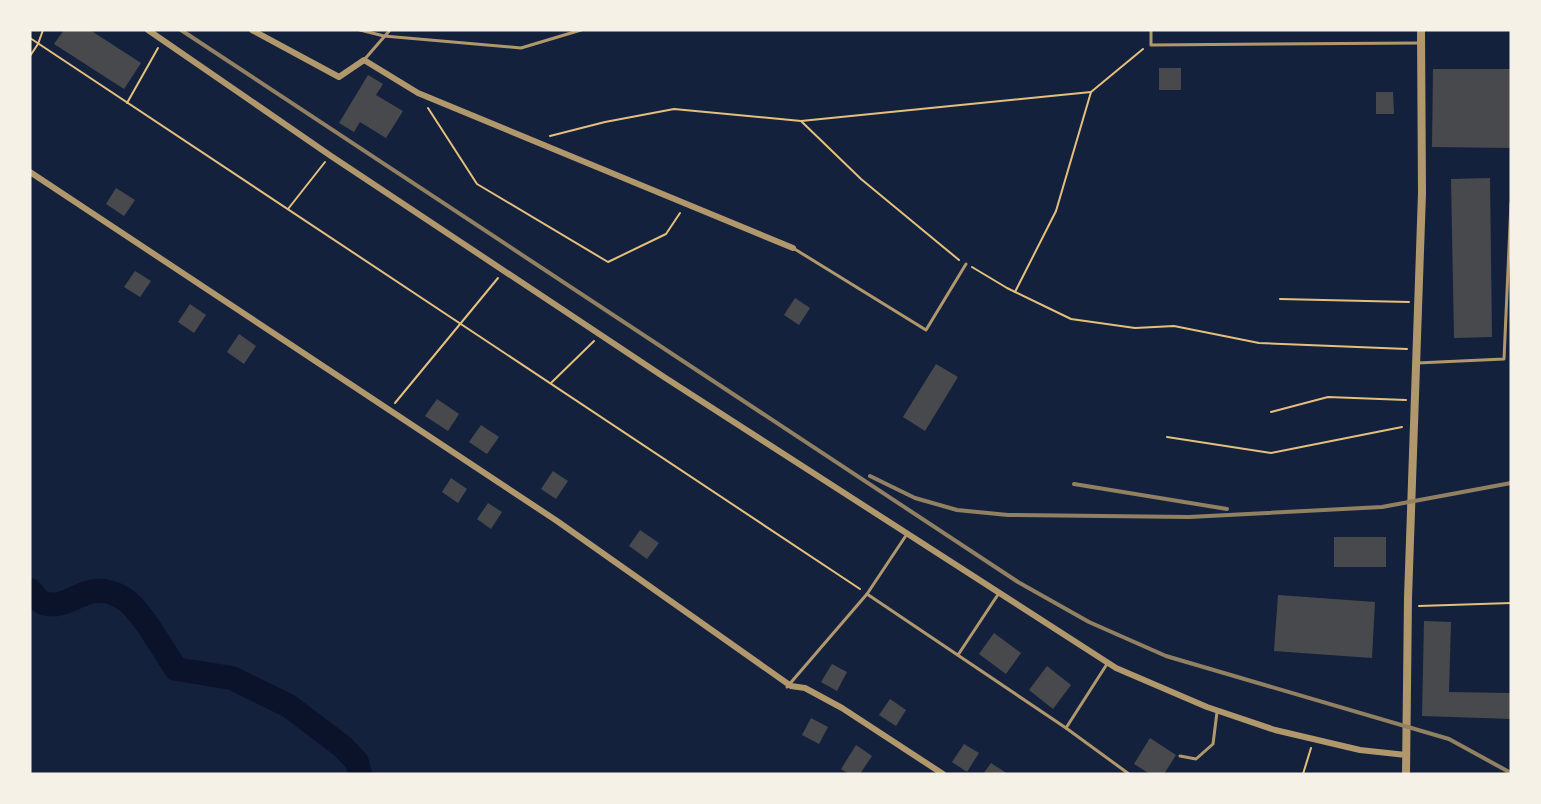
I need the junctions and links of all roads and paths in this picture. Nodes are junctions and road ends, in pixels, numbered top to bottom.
1 (43, 30) edge
2 (148, 30) edge
3 (252, 30) edge
4 (360, 30) edge
5 (390, 30) edge
6 (581, 30) edge
7 (1151, 30) edge
8 (1421, 30) edge
9 (384, 36) junction
10 (30, 38) edge
11 (163, 40) junction
12 (1421, 43) junction
13 (38, 44) junction
14 (1151, 44) junction
15 (30, 56) edge
16 (364, 60) junction
17 (1090, 92) junction
18 (418, 93) junction
19 (127, 103) junction
20 (801, 121) junction
21 (533, 141) junction
22 (331, 156) junction
23 (30, 172) edge
24 (1511, 203) edge
25 (686, 204) junction
26 (288, 209) junction
27 (793, 248) joint
28 (966, 264) junction
29 (504, 271) junction
30 (1015, 292) junction
31 (1280, 299) dead end
32 (1418, 302) junction
33 (460, 324) junction
34 (600, 335) junction
35 (1416, 349) junction
36 (1416, 363) junction
37 (550, 384) junction
38 (1414, 400) junction
39 (389, 410) junction
40 (1271, 412) dead end
41 (1414, 425) junction
42 (1167, 437) dead end
43 (907, 534) junction
44 (999, 593) junction
45 (867, 594) junction
46 (1511, 603) edge
47 (1407, 606) junction
48 (958, 655) junction
49 (1108, 663) junction
50 (788, 685) junction
51 (1217, 710) junction
52 (1066, 728) junction
53 (1314, 739) junction
54 (1406, 755) junction
55 (1180, 756) dead end
56 (943, 774) edge
57 (1129, 774) edge
58 (1303, 774) edge
59 (1406, 774) edge

1 - 13 path
2 - 11 street
3 - 16 street
4 - 9 lane
5 - 9 lane
6 - 9 lane
7 - 14 lane
8 - 12 street
9 - 16 lane
10 - 13 path
11 - 19 path
11 - 22 street
12 - 14 lane
12 - 32 street
13 - 15 path
13 - 19 path
14 - 17 path
16 - 18 street
17 - 20 path
17 - 30 path
18 - 21 street
18 - 25 path
19 - 26 path
20 - 21 path
20 - 28 path
21 - 25 street
22 - 26 path
22 - 29 street
23 - 39 street
24 - 36 lane
25 - 27 street
26 - 33 path
27 - 28 lane
28 - 30 path
29 - 33 path
29 - 34 street
30 - 35 path
31 - 32 path
32 - 35 street
33 - 37 path
33 - 39 path
34 - 37 path
34 - 43 street
35 - 36 street
36 - 38 street
37 - 45 path
38 - 40 path
38 - 41 street
39 - 50 street
41 - 42 path
41 - 47 street
43 - 44 street
43 - 45 lane
44 - 48 lane
44 - 49 street
45 - 48 lane
45 - 50 lane
46 - 47 path
47 - 54 street
48 - 52 lane
49 - 51 street
49 - 52 lane
50 - 56 street
51 - 53 street
51 - 55 lane
52 - 57 lane
53 - 54 street
53 - 58 path
54 - 59 street

